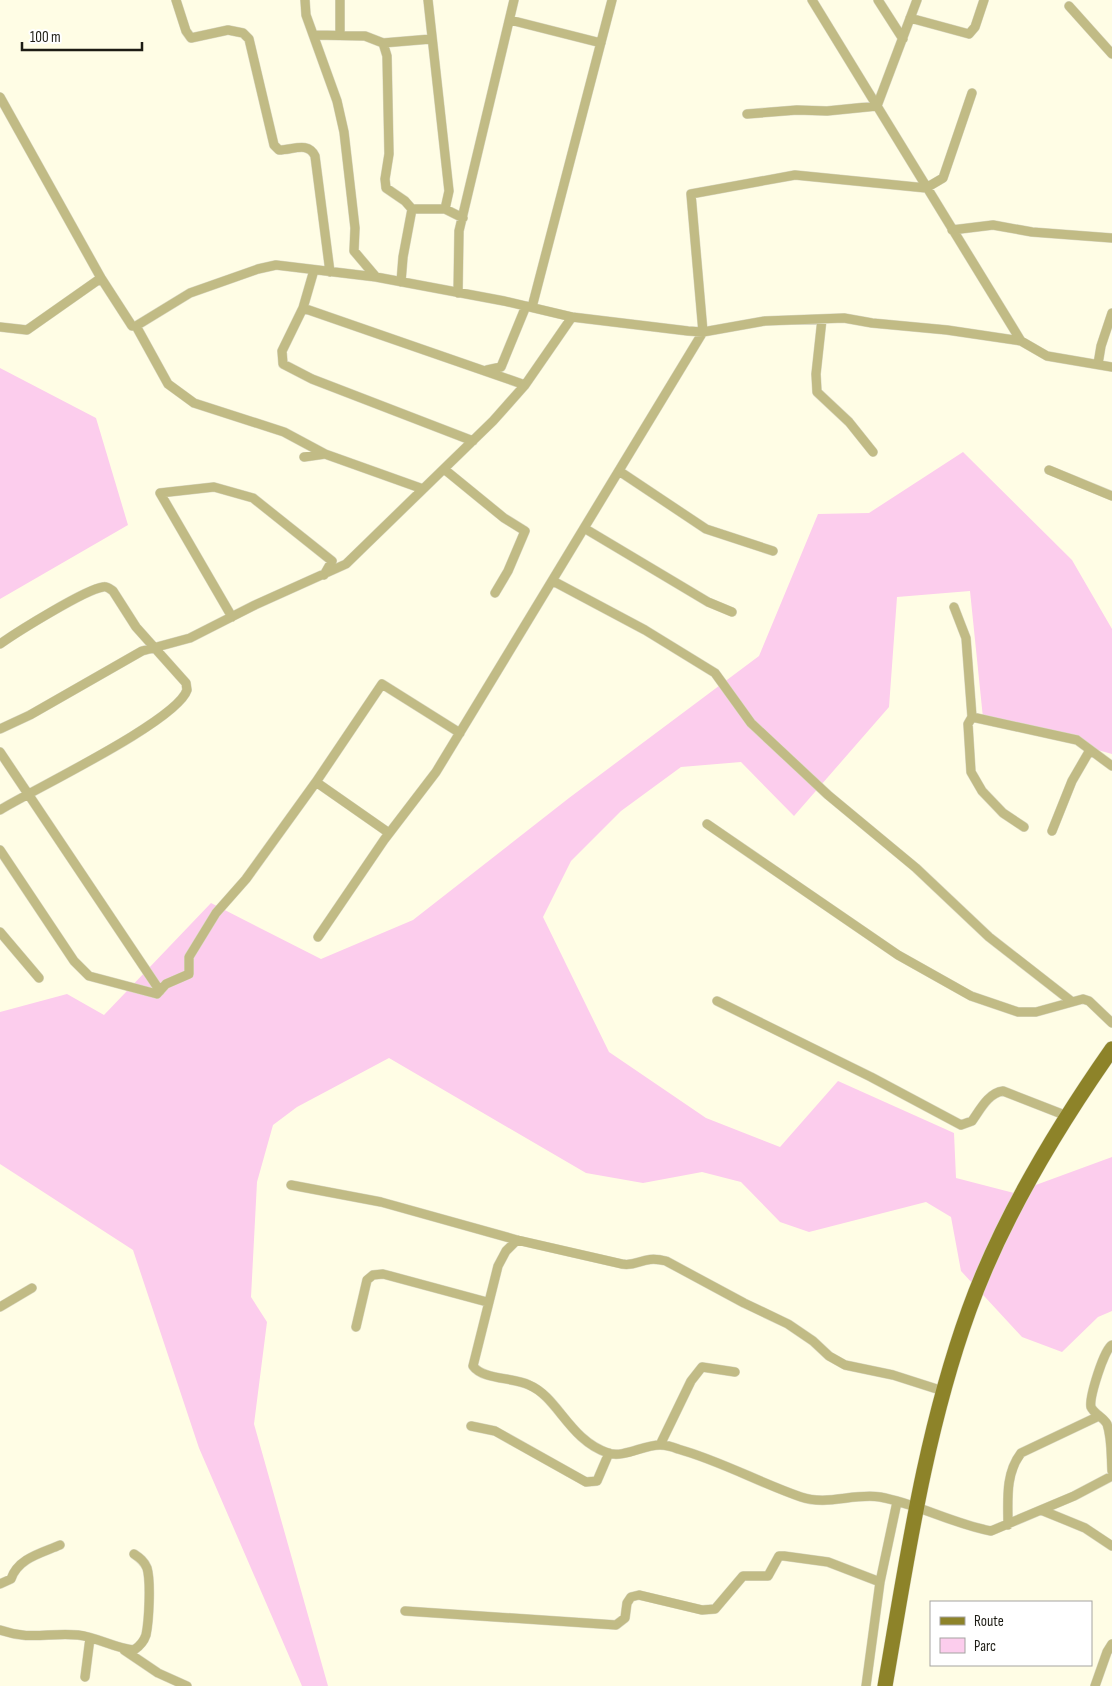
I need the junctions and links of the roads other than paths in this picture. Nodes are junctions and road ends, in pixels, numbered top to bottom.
1 (176, 0) edge
2 (305, 0) edge
3 (340, 0) edge
4 (428, 0) edge
5 (514, 0) edge
6 (612, 0) edge
7 (812, 0) edge
8 (878, 0) edge
9 (917, 0) edge
10 (984, 0) edge
11 (1069, 6) dead end
12 (910, 18) junction
13 (510, 20) junction
14 (340, 34) junction
15 (314, 35) junction
16 (432, 39) junction
17 (903, 39) junction
18 (383, 43) junction
19 (601, 43) junction
20 (1112, 54) edge
21 (972, 93) dead end
22 (0, 97) edge
23 (877, 106) junction
24 (747, 114) dead end
25 (926, 188) junction
26 (412, 209) junction
27 (445, 210) junction
28 (462, 218) junction
29 (952, 230) junction
30 (1112, 238) edge
31 (314, 270) junction
32 (330, 272) junction
33 (376, 277) junction
34 (101, 278) junction
35 (401, 282) junction
36 (458, 293) junction
37 (529, 306) junction
38 (303, 308) junction
39 (1112, 314) edge
40 (572, 316) junction
41 (822, 319) junction
42 (136, 326) junction
43 (0, 328) edge
44 (703, 332) junction
45 (1021, 341) junction
46 (1098, 364) junction
47 (1112, 367) edge
48 (484, 370) junction
49 (525, 384) junction
50 (473, 441) junction
51 (873, 452) dead end
52 (325, 454) junction
53 (304, 458) dead end
54 (444, 469) junction
55 (1049, 470) dead end
56 (619, 471) junction
57 (423, 489) junction
58 (1112, 496) edge
59 (584, 528) junction
60 (772, 551) dead end
61 (324, 574) junction
62 (553, 581) junction
63 (495, 593) dead end
64 (954, 608) dead end
65 (732, 612) dead end
66 (232, 617) junction
67 (0, 644) edge
68 (152, 647) junction
69 (972, 717) junction
70 (0, 729) edge
71 (460, 733) junction
72 (1090, 750) junction
73 (0, 752) edge
74 (1112, 766) edge
75 (316, 782) junction
76 (28, 793) junction
77 (0, 810) edge
78 (708, 824) dead end
79 (1024, 827) dead end
80 (1052, 831) dead end
81 (389, 833) junction
82 (0, 850) edge
83 (0, 932) edge
84 (318, 937) dead end
85 (39, 978) dead end
86 (160, 991) junction
87 (717, 1001) dead end
88 (1072, 1001) junction
89 (1112, 1023) edge
90 (1112, 1049) edge
91 (1067, 1116) junction
92 (291, 1185) dead end
93 (517, 1240) junction
94 (32, 1288) dead end
95 (487, 1302) junction
96 (0, 1308) edge
97 (356, 1327) dead end
98 (1112, 1345) edge
99 (735, 1372) dead end
100 (943, 1391) junction
101 (1099, 1416) junction
102 (471, 1426) dead end
103 (660, 1445) junction
104 (609, 1453) junction
105 (1112, 1471) edge
106 (1112, 1476) edge
107 (897, 1502) junction
108 (916, 1506) junction
109 (1041, 1510) junction
110 (1008, 1525) junction
111 (60, 1545) dead end
112 (1112, 1546) edge
113 (134, 1554) dead end
114 (880, 1582) junction
115 (0, 1584) edge
116 (405, 1611) dead end
117 (0, 1630) edge
118 (90, 1638) junction
119 (1112, 1644) edge
120 (117, 1645) junction
121 (85, 1677) dead end
122 (187, 1686) edge
123 (866, 1686) edge
124 (885, 1686) edge
125 (1095, 1686) edge

1 - 32 street
2 - 15 street
3 - 14 street
4 - 16 street
5 - 13 street
6 - 19 street
7 - 23 street
8 - 17 street
9 - 12 street
10 - 12 street
11 - 20 street
12 - 17 street
13 - 19 street
13 - 28 street
14 - 15 street
14 - 18 street
15 - 33 street
16 - 18 street
16 - 27 street
17 - 23 street
18 - 26 street
19 - 37 street
21 - 25 street
22 - 34 street
23 - 24 street
23 - 25 street
25 - 29 street
25 - 44 street
26 - 27 street
26 - 35 street
27 - 28 street
28 - 36 street
29 - 30 street
29 - 45 street
31 - 32 street
31 - 38 street
31 - 42 street
32 - 33 street
33 - 35 street
34 - 42 street
34 - 43 street
35 - 36 street
36 - 37 street
37 - 40 street
37 - 48 street
38 - 48 street
38 - 50 street
39 - 46 street
40 - 44 street
40 - 49 street
41 - 44 street
41 - 45 street
41 - 51 street
42 - 52 street
44 - 56 street
45 - 46 street
46 - 47 street
48 - 49 street
49 - 50 street
50 - 54 street
52 - 53 street
52 - 57 street
54 - 57 street
54 - 63 street
55 - 58 street
56 - 59 street
56 - 60 street
57 - 61 street
59 - 62 street
59 - 65 street
61 - 66 street
61 - 66 street
62 - 71 street
62 - 88 street
64 - 69 street
66 - 68 street
67 - 68 street
68 - 70 street
68 - 76 street
69 - 72 street
69 - 79 street
71 - 75 street
71 - 81 street
72 - 74 street
72 - 80 street
73 - 76 street
75 - 81 street
75 - 86 street
76 - 77 street
76 - 86 street
78 - 88 street
81 - 84 street
82 - 86 street
83 - 85 street
87 - 91 street
88 - 89 street
90 - 91 main road
91 - 100 main road
92 - 93 street
93 - 95 street
93 - 100 street
94 - 96 street
95 - 97 street
95 - 104 street
98 - 101 street
99 - 103 street
100 - 108 main road
101 - 105 street
101 - 110 street
102 - 104 street
103 - 104 street
103 - 107 street
106 - 109 street
107 - 108 street
107 - 114 street
108 - 110 street
108 - 124 main road
109 - 110 street
109 - 112 street
111 - 115 street
113 - 120 street
114 - 116 street
114 - 123 street
117 - 118 street
118 - 120 street
118 - 121 street
119 - 125 street
120 - 122 street

